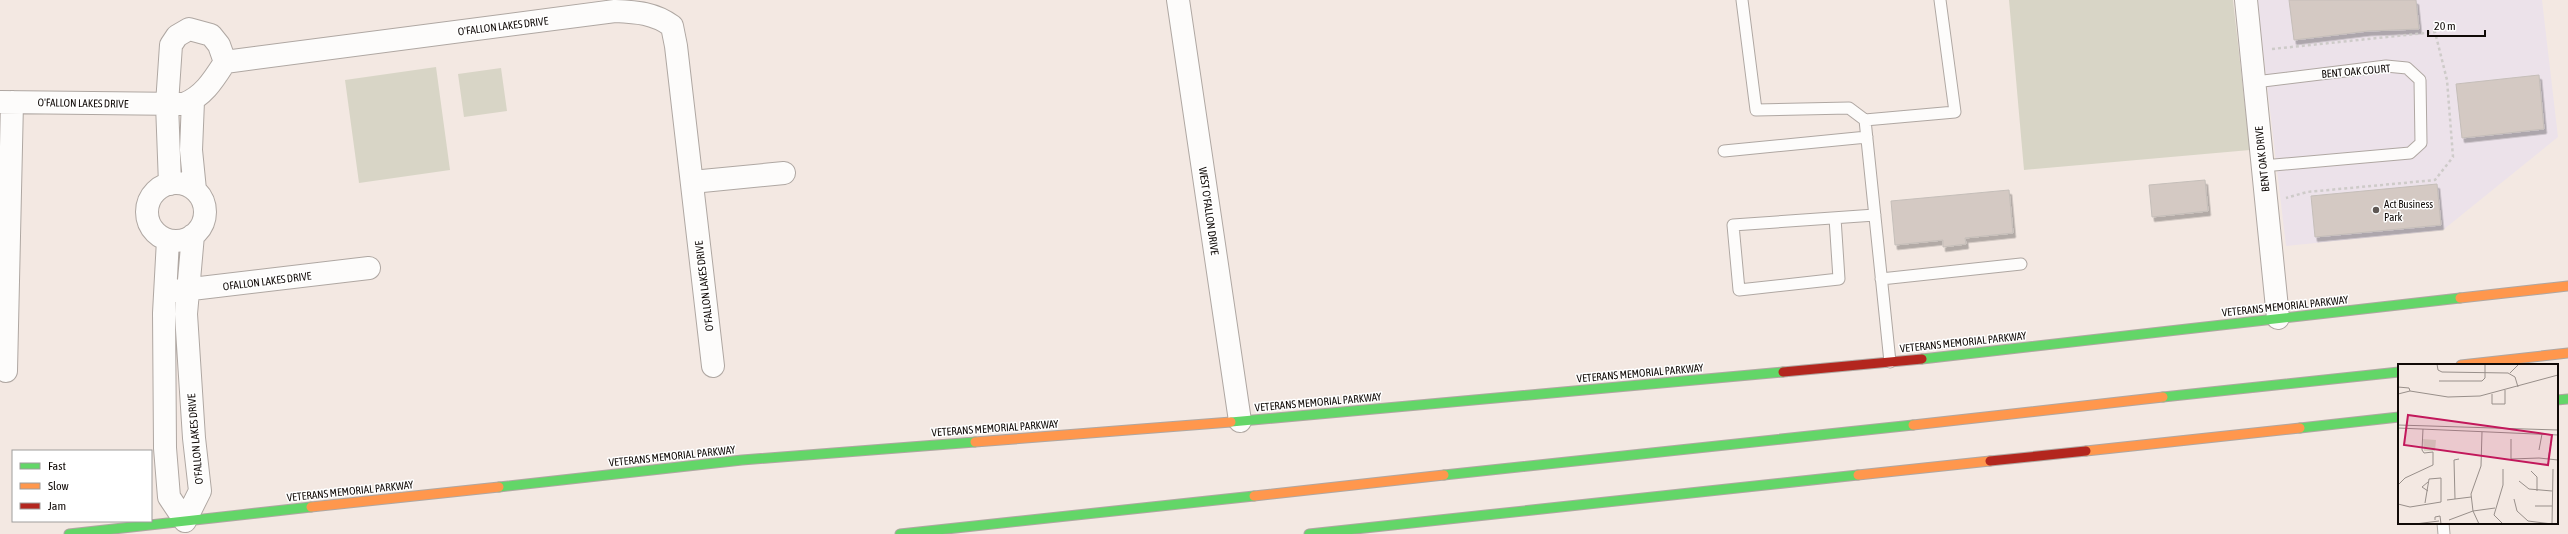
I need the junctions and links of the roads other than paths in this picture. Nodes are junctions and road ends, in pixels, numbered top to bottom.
1 (1178, 0) edge
2 (1742, 0) edge
3 (1940, 0) edge
4 (2246, 0) edge
5 (225, 62) junction
6 (2255, 82) junction
7 (193, 101) junction
8 (6, 102) edge
9 (167, 104) junction
10 (1865, 120) junction
11 (1867, 137) junction
12 (1724, 151) dead end
13 (2263, 166) junction
14 (784, 173) dead end
15 (692, 182) junction
16 (170, 184) junction
17 (195, 190) junction
18 (1875, 215) junction
19 (1835, 218) junction
20 (193, 235) junction
21 (168, 240) junction
22 (2021, 264) dead end
23 (369, 268) dead end
24 (1881, 279) junction
25 (2568, 286) edge
26 (166, 291) junction
27 (188, 292) junction
28 (2278, 318) junction
29 (2568, 353) edge
30 (1890, 362) junction
31 (2470, 364) edge
32 (713, 366) dead end
33 (6, 371) dead end
34 (2398, 372) edge
35 (2568, 399) edge
36 (2558, 400) edge
37 (2398, 417) edge
38 (1240, 421) junction
39 (185, 521) junction
40 (2443, 524) edge
41 (69, 534) edge
42 (900, 534) edge
43 (1309, 534) edge
44 (2444, 534) edge

1 - 38 street, WEST O'FALLON DRIVE
2 - 10 lane
3 - 10 lane
4 - 6 street, BENT OAK DRIVE
5 - 7 street
5 - 9 street
5 - 15 street, O'FALLON LAKES DRIVE
6 - 13 street, BENT OAK DRIVE
6 - 13 lane, BENT OAK COURT
7 - 9 street, O'FALLON LAKES DRIVE
7 - 17 street, O'FALLON LAKES DRIVE
8 - 9 street, O'FALLON LAKES DRIVE
8 - 33 street
9 - 16 street
10 - 11 lane
11 - 12 lane
11 - 18 lane
13 - 28 street, BENT OAK DRIVE
14 - 15 street
15 - 32 street, O'FALLON LAKES DRIVE
16 - 17 street
16 - 21 street
17 - 20 street, O'FALLON LAKES DRIVE
18 - 19 lane
18 - 24 lane
19 - 19 lane
20 - 21 street
20 - 27 street, O'FALLON LAKES DRIVE
21 - 26 street
22 - 24 lane
23 - 27 street, OFALLON LAKES DRIVE
24 - 30 lane
25 - 28 main road, VETERANS MEMORIAL PARKWAY
26 - 27 street, OFALLON LAKES DRIVE
26 - 39 street
27 - 39 street, O'FALLON LAKES DRIVE
28 - 30 main road, VETERANS MEMORIAL PARKWAY
29 - 31 main road
30 - 38 main road, VETERANS MEMORIAL PARKWAY
34 - 42 main road
35 - 36 main road
37 - 43 main road
38 - 39 main road, VETERANS MEMORIAL PARKWAY
39 - 41 main road, VETERANS MEMORIAL PARKWAY
40 - 44 lane

